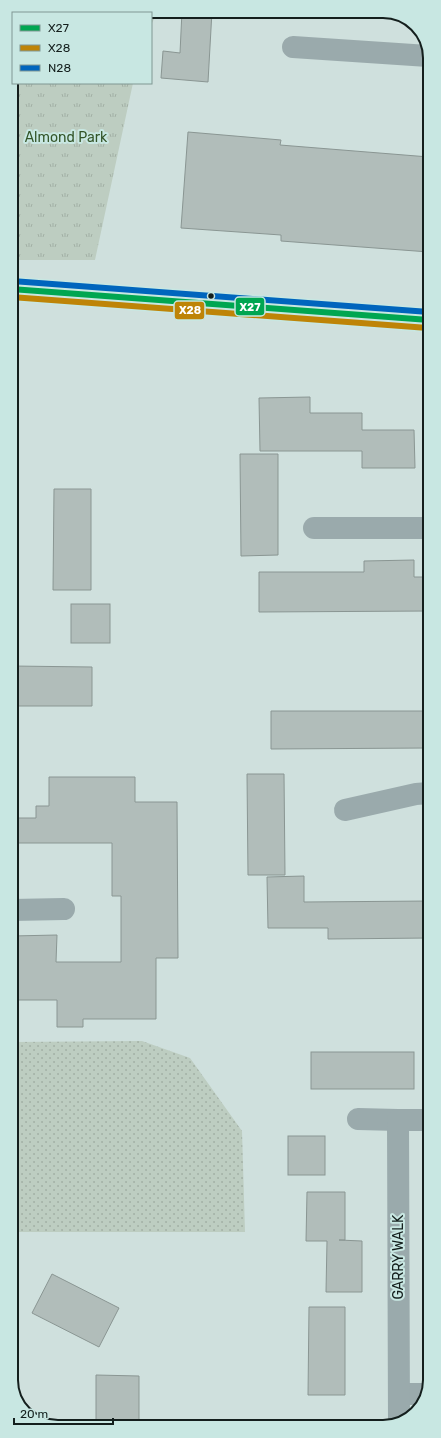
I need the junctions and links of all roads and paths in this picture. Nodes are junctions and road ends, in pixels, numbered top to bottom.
1 (293, 47) dead end
2 (423, 56) edge
3 (18, 290) edge
4 (423, 320) edge
5 (314, 528) dead end
6 (423, 528) edge
7 (423, 794) edge
8 (345, 810) dead end
9 (64, 909) dead end
10 (18, 910) edge
11 (358, 1119) dead end
12 (398, 1120) junction
13 (423, 1120) edge
14 (399, 1394) junction
15 (420, 1394) edge
16 (399, 1416) edge

1 - 2 street
3 - 4 street
5 - 6 street
7 - 8 street
9 - 10 street
11 - 12 street
12 - 13 street
12 - 14 street, GARRY WALK
14 - 15 street
14 - 16 street, GARRY WALK

